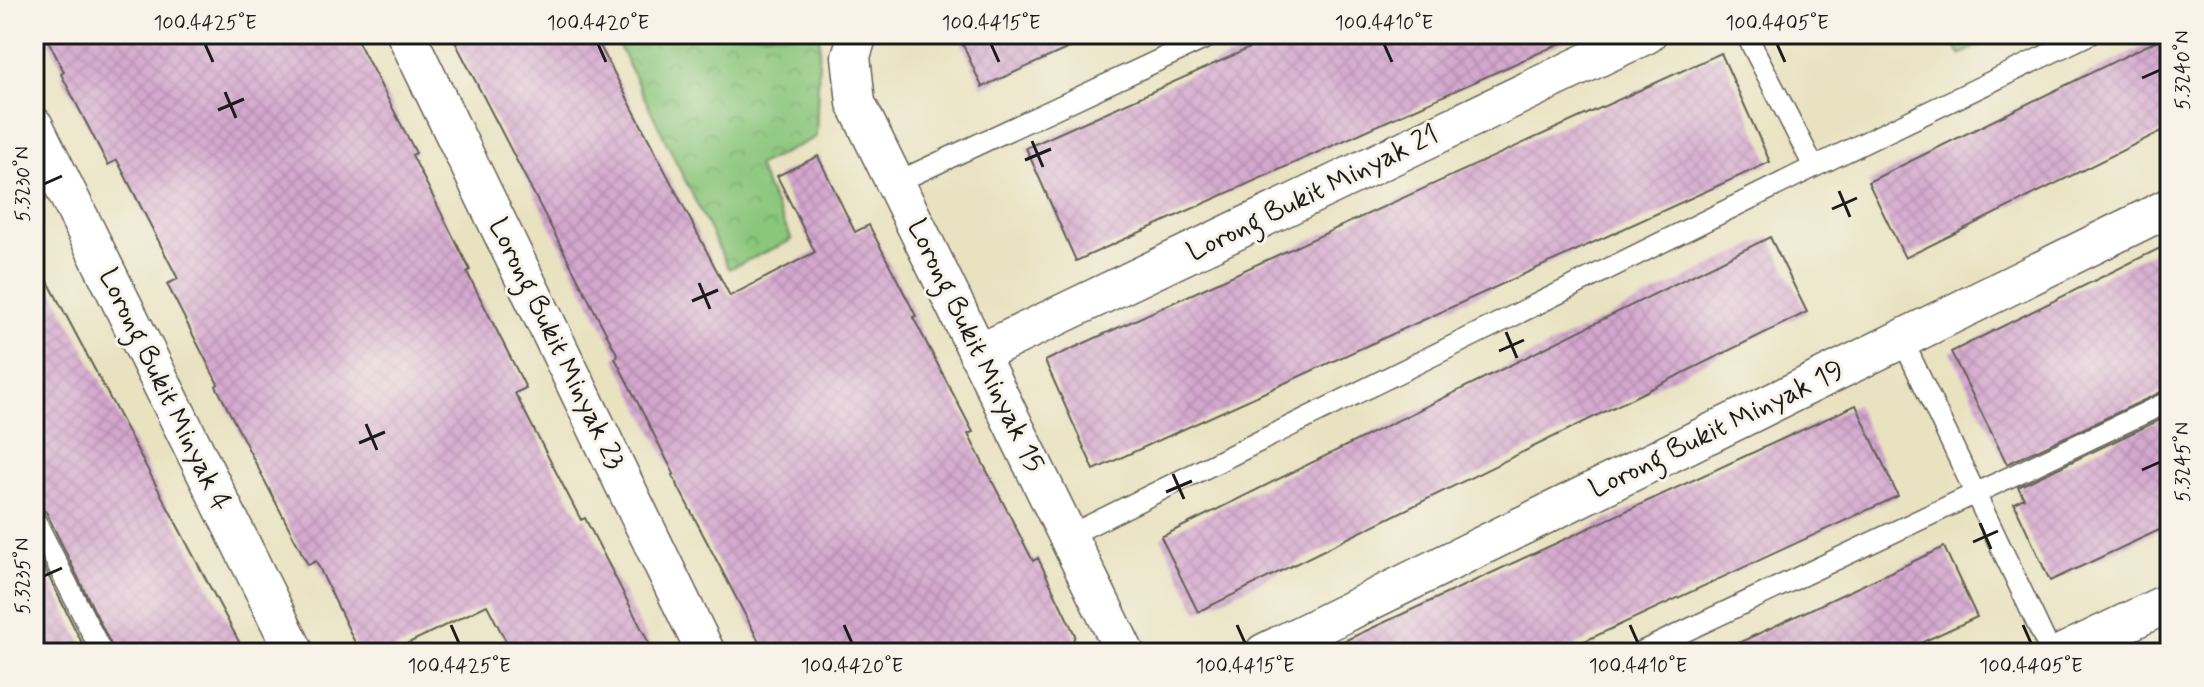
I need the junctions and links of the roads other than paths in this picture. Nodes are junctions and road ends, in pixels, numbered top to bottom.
1 (406, 34) edge
2 (858, 34) edge
3 (1215, 34) edge
4 (1647, 34) edge
5 (1746, 34) edge
6 (2090, 34) edge
7 (34, 126) edge
8 (1814, 167) junction
9 (895, 183) junction
10 (2170, 207) edge
11 (1902, 339) junction
12 (978, 354) junction
13 (2170, 401) edge
14 (1977, 494) junction
15 (34, 518) edge
16 (1068, 536) junction
17 (2170, 602) edge
18 (102, 653) edge
19 (295, 653) edge
20 (706, 653) edge
21 (1125, 653) edge
22 (1264, 653) edge
23 (1639, 653) edge
24 (2051, 653) edge
25 (2063, 653) edge

1 - 20 street, Lorong Bukit Minyak 23
2 - 9 street, Lorong Bukit Minyak 15
3 - 9 lane
4 - 12 street, Lorong Bukit Minyak 21
5 - 8 lane
6 - 8 lane
7 - 19 street, Lorong Bukit Minyak 4
8 - 16 lane
9 - 12 street, Lorong Bukit Minyak 15
10 - 11 street, Lorong Bukit Minyak 19
11 - 14 lane
11 - 22 street, Lorong Bukit Minyak 19
12 - 16 street, Lorong Bukit Minyak 15
13 - 14 lane
14 - 23 lane
14 - 24 lane
15 - 18 lane
16 - 21 street, Lorong Bukit Minyak 15
17 - 25 street

